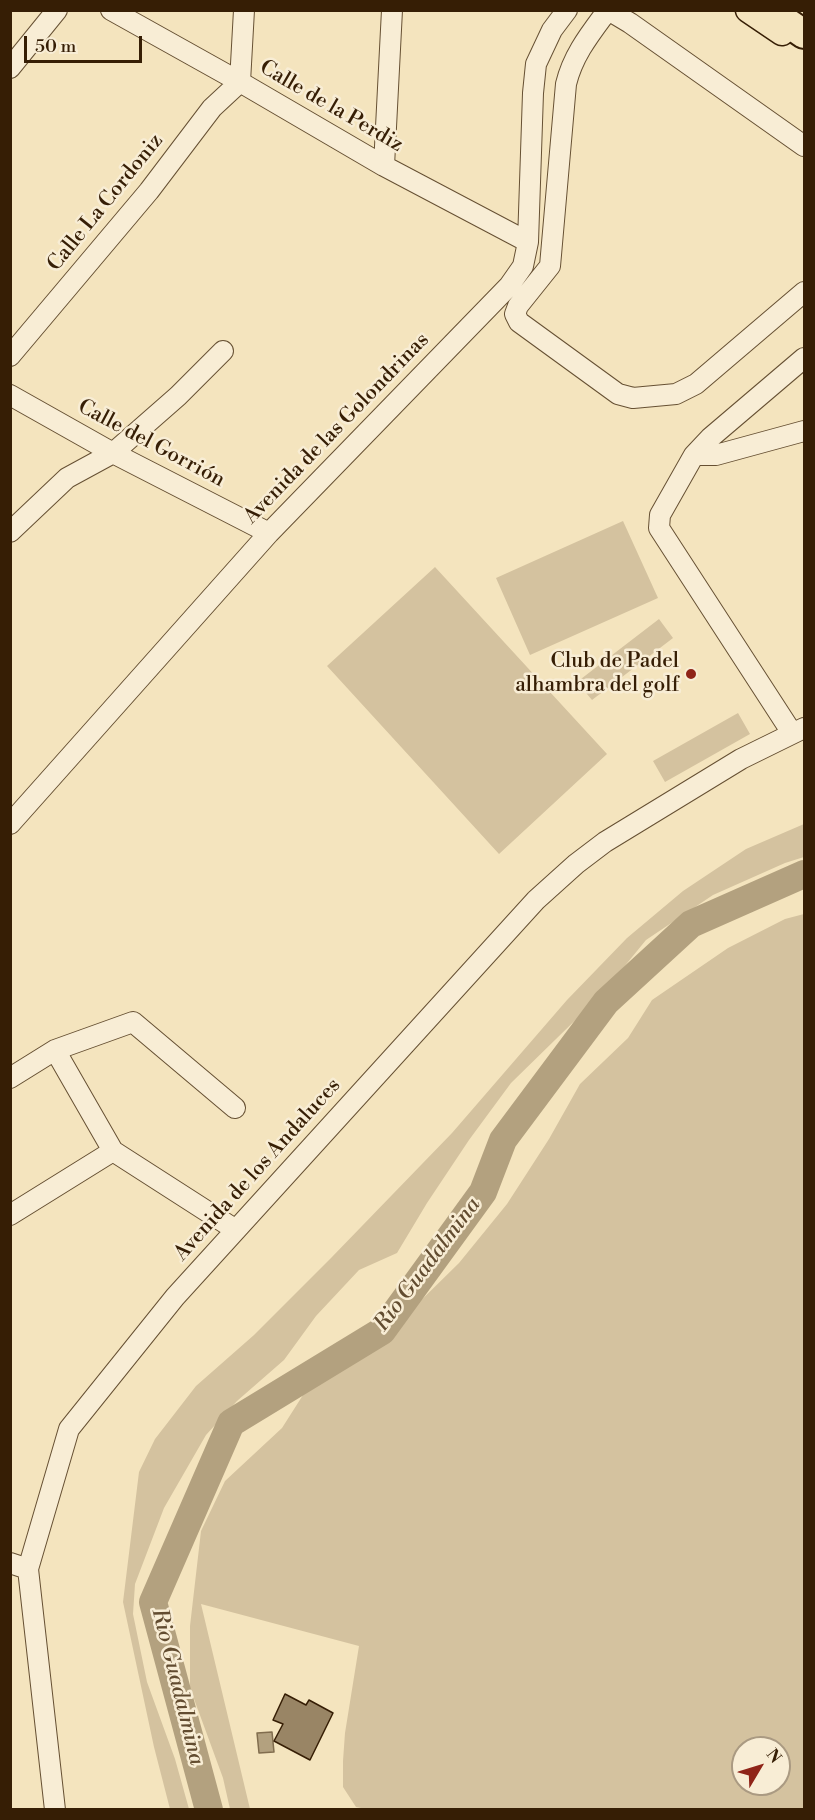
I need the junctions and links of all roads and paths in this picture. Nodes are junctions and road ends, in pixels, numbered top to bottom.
1 (57, 10) edge
2 (111, 10) edge
3 (244, 10) edge
4 (392, 10) edge
5 (567, 10) edge
6 (748, 10) edge
7 (769, 10) edge
8 (607, 11) edge
9 (804, 34) edge
10 (804, 47) edge
11 (10, 68) edge
12 (240, 82) junction
13 (804, 146) edge
14 (384, 166) junction
15 (528, 242) junction
16 (804, 292) edge
17 (223, 351) dead end
18 (10, 356) edge
19 (804, 358) edge
20 (10, 395) edge
21 (804, 431) edge
22 (113, 453) junction
23 (694, 455) junction
24 (10, 532) edge
25 (269, 533) junction
26 (798, 731) edge
27 (10, 824) edge
28 (55, 1050) junction
29 (10, 1078) edge
30 (235, 1108) dead end
31 (113, 1151) junction
32 (10, 1215) edge
33 (236, 1230) junction
34 (19, 1566) edge
35 (55, 1809) edge

1 - 11 street
2 - 12 street, Calle de la Perdiz
3 - 12 street
4 - 14 street
5 - 15 street, Avenida de las Golondrinas
6 - 10 main road
7 - 9 highway
8 - 13 street
8 - 16 street
12 - 14 street, Calle de la Perdiz
12 - 18 street, Calle La Cordoniz
14 - 15 street, Calle de la Perdiz
15 - 25 street, Avenida de las Golondrinas
17 - 22 street
19 - 23 street
20 - 22 street, Calle del Gorrión
21 - 23 street
22 - 24 street
22 - 25 street, Calle del Gorrión
23 - 26 street
25 - 27 street, Avenida de las Golondrinas
26 - 33 street, Avenida de los Andaluces
28 - 29 street
28 - 30 street
28 - 31 street
31 - 32 street
31 - 33 street
33 - 34 street, Avenida de los Andaluces
34 - 35 street, Avenida de los Andaluces

